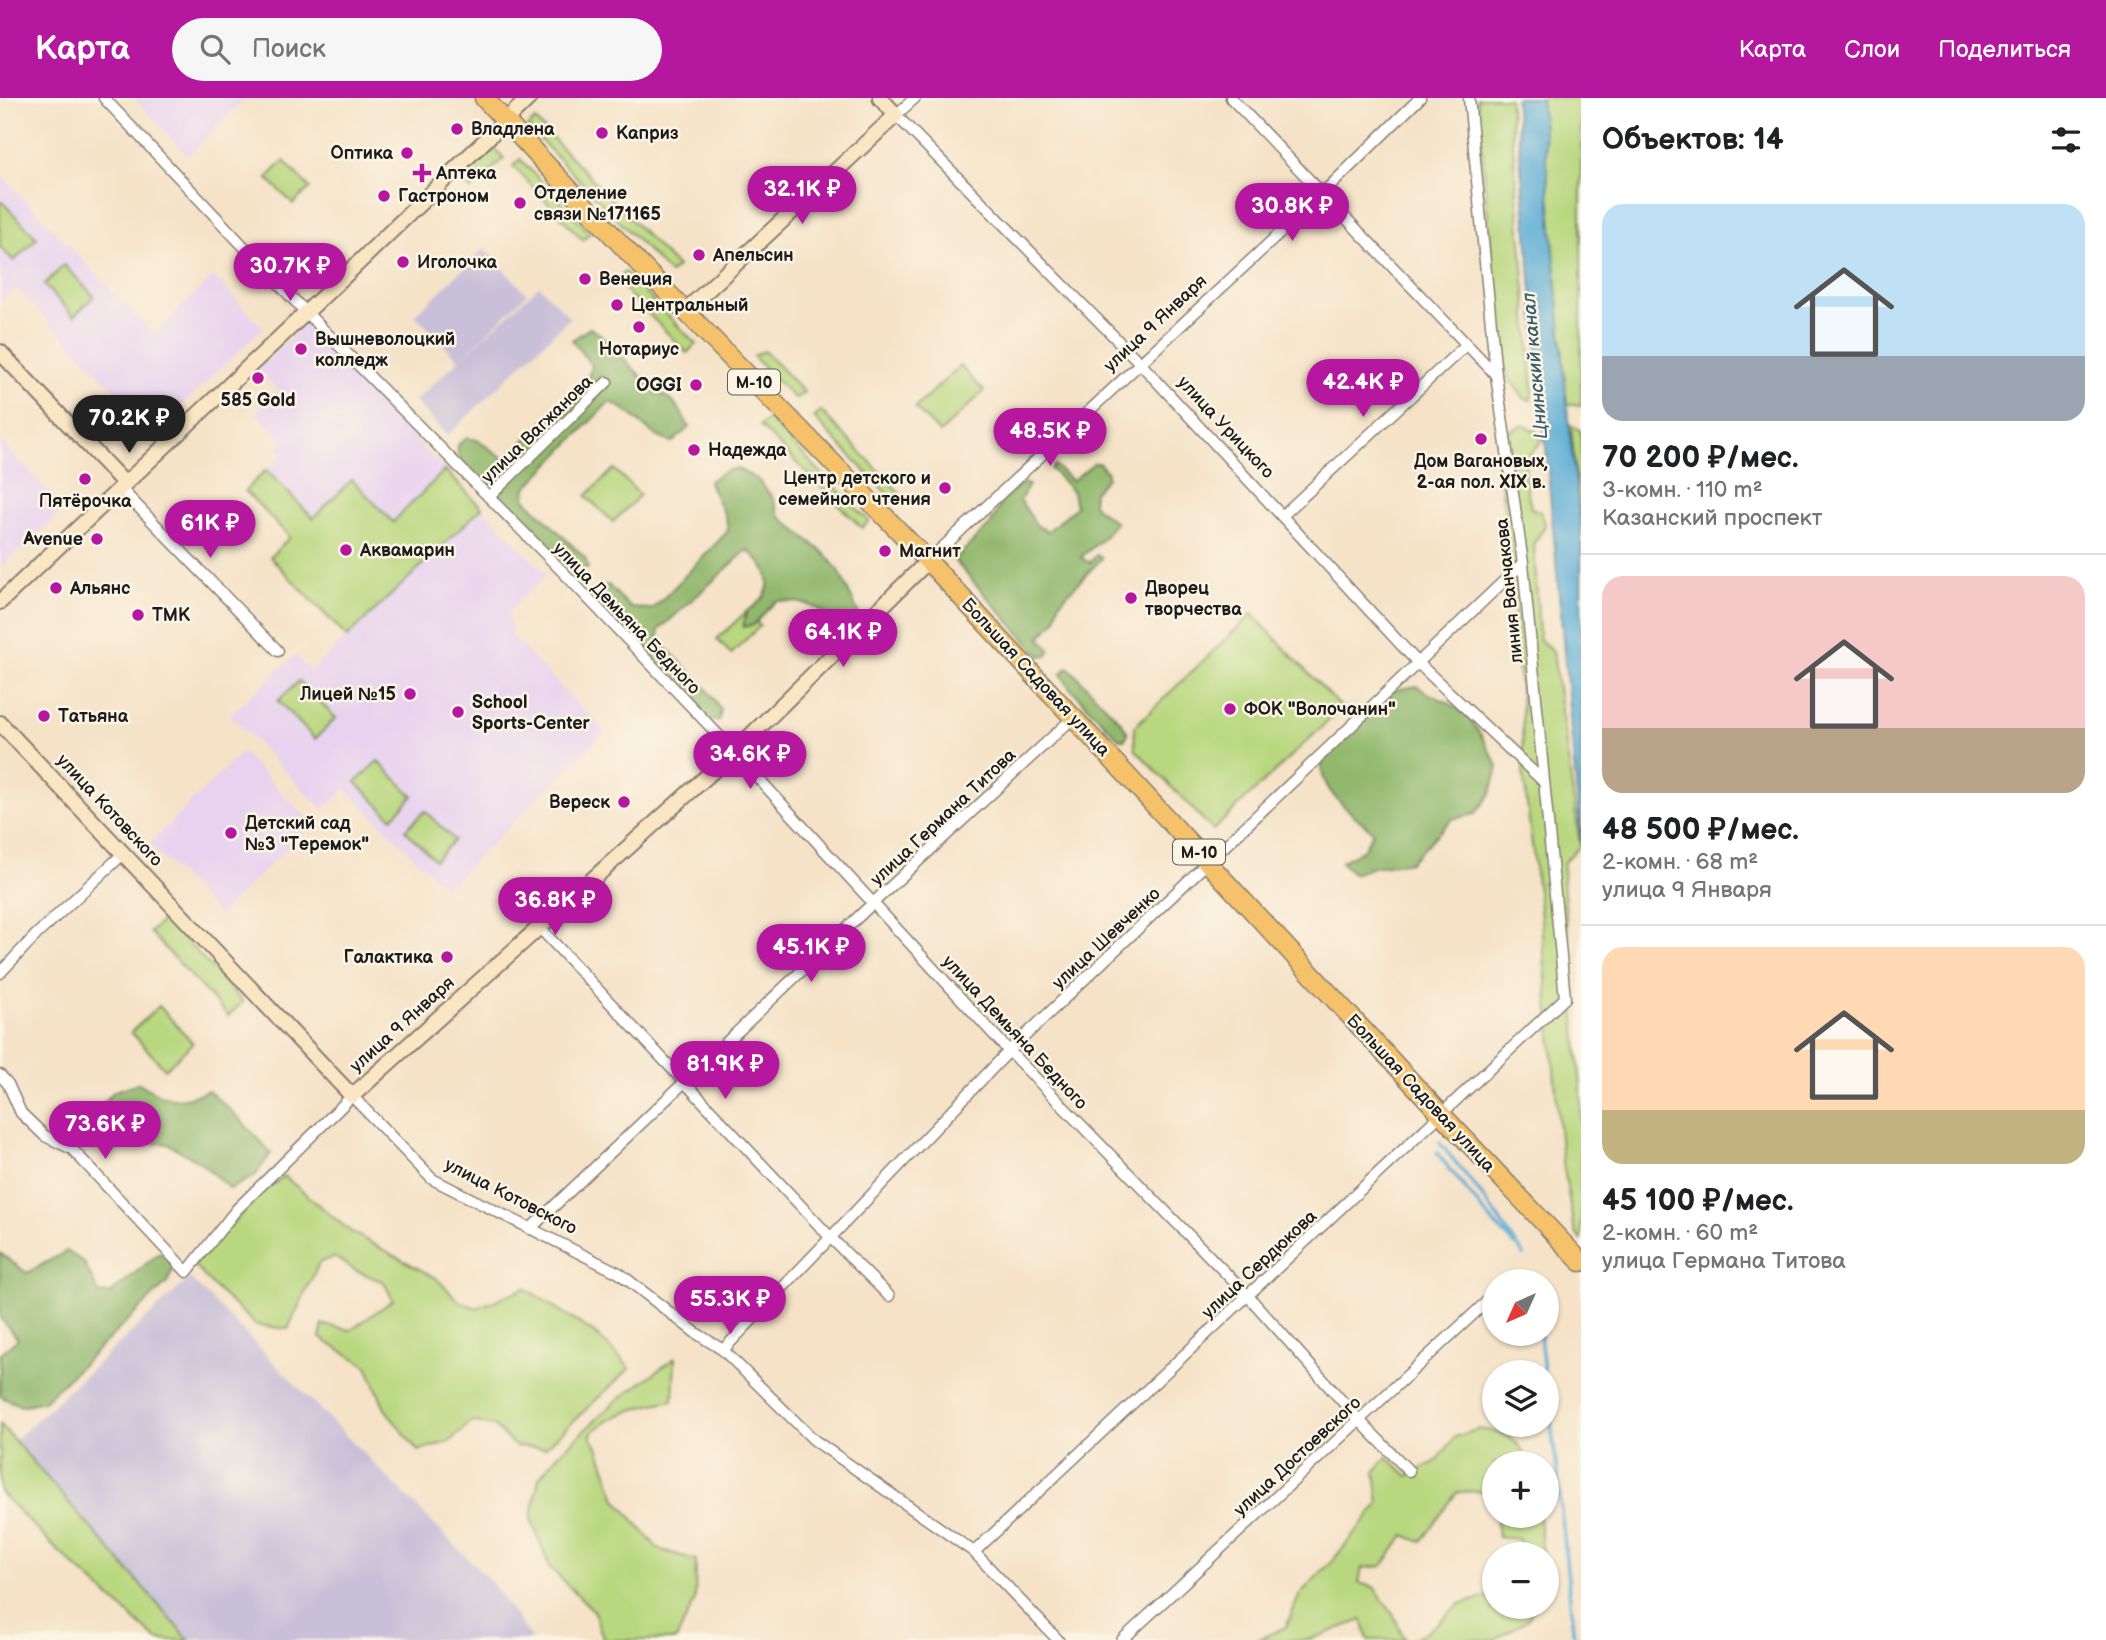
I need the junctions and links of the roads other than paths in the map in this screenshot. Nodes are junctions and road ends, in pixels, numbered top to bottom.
1 (104, 98) edge
2 (484, 98) edge
3 (529, 98) edge
4 (880, 98) edge
5 (915, 98) edge
6 (1231, 98) edge
7 (1420, 98) edge
8 (1469, 98) edge
9 (896, 115) junction
10 (505, 120) junction
11 (1323, 193) junction
12 (685, 311) junction
13 (306, 312) junction
14 (1466, 345) junction
15 (0, 352) edge
16 (1140, 363) junction
17 (1496, 375) junction
18 (607, 382) dead end
19 (122, 486) junction
20 (489, 497) junction
21 (1282, 516) junction
22 (928, 561) junction
23 (1523, 563) junction
24 (0, 602) edge
25 (278, 651) dead end
26 (1419, 664) junction
27 (1073, 718) junction
28 (0, 723) edge
29 (734, 752) junction
30 (1543, 781) junction
31 (124, 853) junction
32 (1208, 862) junction
33 (874, 902) junction
34 (540, 927) junction
35 (0, 973) edge
36 (1565, 998) joint
37 (1009, 1051) junction
38 (0, 1075) edge
39 (686, 1082) junction
40 (352, 1096) junction
41 (1441, 1114) junction
42 (530, 1229) junction
43 (830, 1237) junction
44 (1581, 1262) edge
45 (888, 1296) dead end
46 (1249, 1297) junction
47 (1482, 1306) edge
48 (723, 1350) junction
49 (1359, 1420) junction
50 (1409, 1471) dead end
51 (974, 1552) junction
52 (1058, 1640) edge
53 (1122, 1640) edge

1 - 13 street, улица Демьяна Бедного
2 - 10 highway, Большая Садовая улица / М-10
3 - 10 street
4 - 9 street, улица Урицкого
5 - 9 street
6 - 11 street
7 - 11 street, улица 9 Января
8 - 17 street, линия Ванчакова
9 - 12 street
9 - 16 street, улица Урицкого
10 - 12 highway, Большая Садовая улица / М-10
10 - 13 street
11 - 14 street
11 - 16 street, улица 9 Января
12 - 22 highway, Большая Садовая улица / М-10
13 - 19 street
13 - 20 street, улица Демьяна Бедного
14 - 17 street
14 - 21 street
15 - 19 street
16 - 21 street, улица Урицкого
16 - 22 street, улица 9 Января
17 - 23 street, линия Ванчакова
18 - 20 street, улица Вагжанова
19 - 24 street
19 - 25 street
20 - 29 street, улица Демьяна Бедного
21 - 26 street, улица Урицкого
22 - 27 highway, Большая Садовая улица / М-10
22 - 29 street, улица 9 Января
23 - 26 street, улица Шевченко
23 - 30 street, линия Ванчакова
26 - 30 street, улица Урицкого
26 - 32 street, улица Шевченко
27 - 32 highway, Большая Садовая улица / М-10
27 - 33 street, улица Германа Титова
28 - 31 street, улица Котовского
29 - 33 street, улица Демьяна Бедного
29 - 34 street, улица 9 Января
30 - 36 street, линия Ванчакова
31 - 35 street
31 - 40 street, улица Котовского
32 - 37 street, улица Шевченко
32 - 41 highway, Большая Садовая улица / М-10
33 - 37 street, улица Демьяна Бедного
33 - 39 street, улица Германа Титова
34 - 39 street
34 - 40 street, улица 9 Января
36 - 41 street, улица Сердюкова
37 - 43 street, улица Шевченко
37 - 46 street, улица Демьяна Бедного
38 - 40 street, улица 9 Января
39 - 42 street, улица Германа Титова
39 - 43 street
40 - 42 street, улица Котовского
41 - 44 highway, Большая Садовая улица / М-10
41 - 46 street, улица Сердюкова
42 - 48 street, улица Котовского
43 - 45 street
43 - 48 street, улица Шевченко
46 - 49 street, улица Демьяна Бедного
46 - 51 street, улица Сердюкова
47 - 49 street, улица Достоевского
48 - 51 street, улица Котовского
49 - 50 street, улица Демьяна Бедного
49 - 53 street, улица Достоевского
51 - 52 street, улица Котовского

